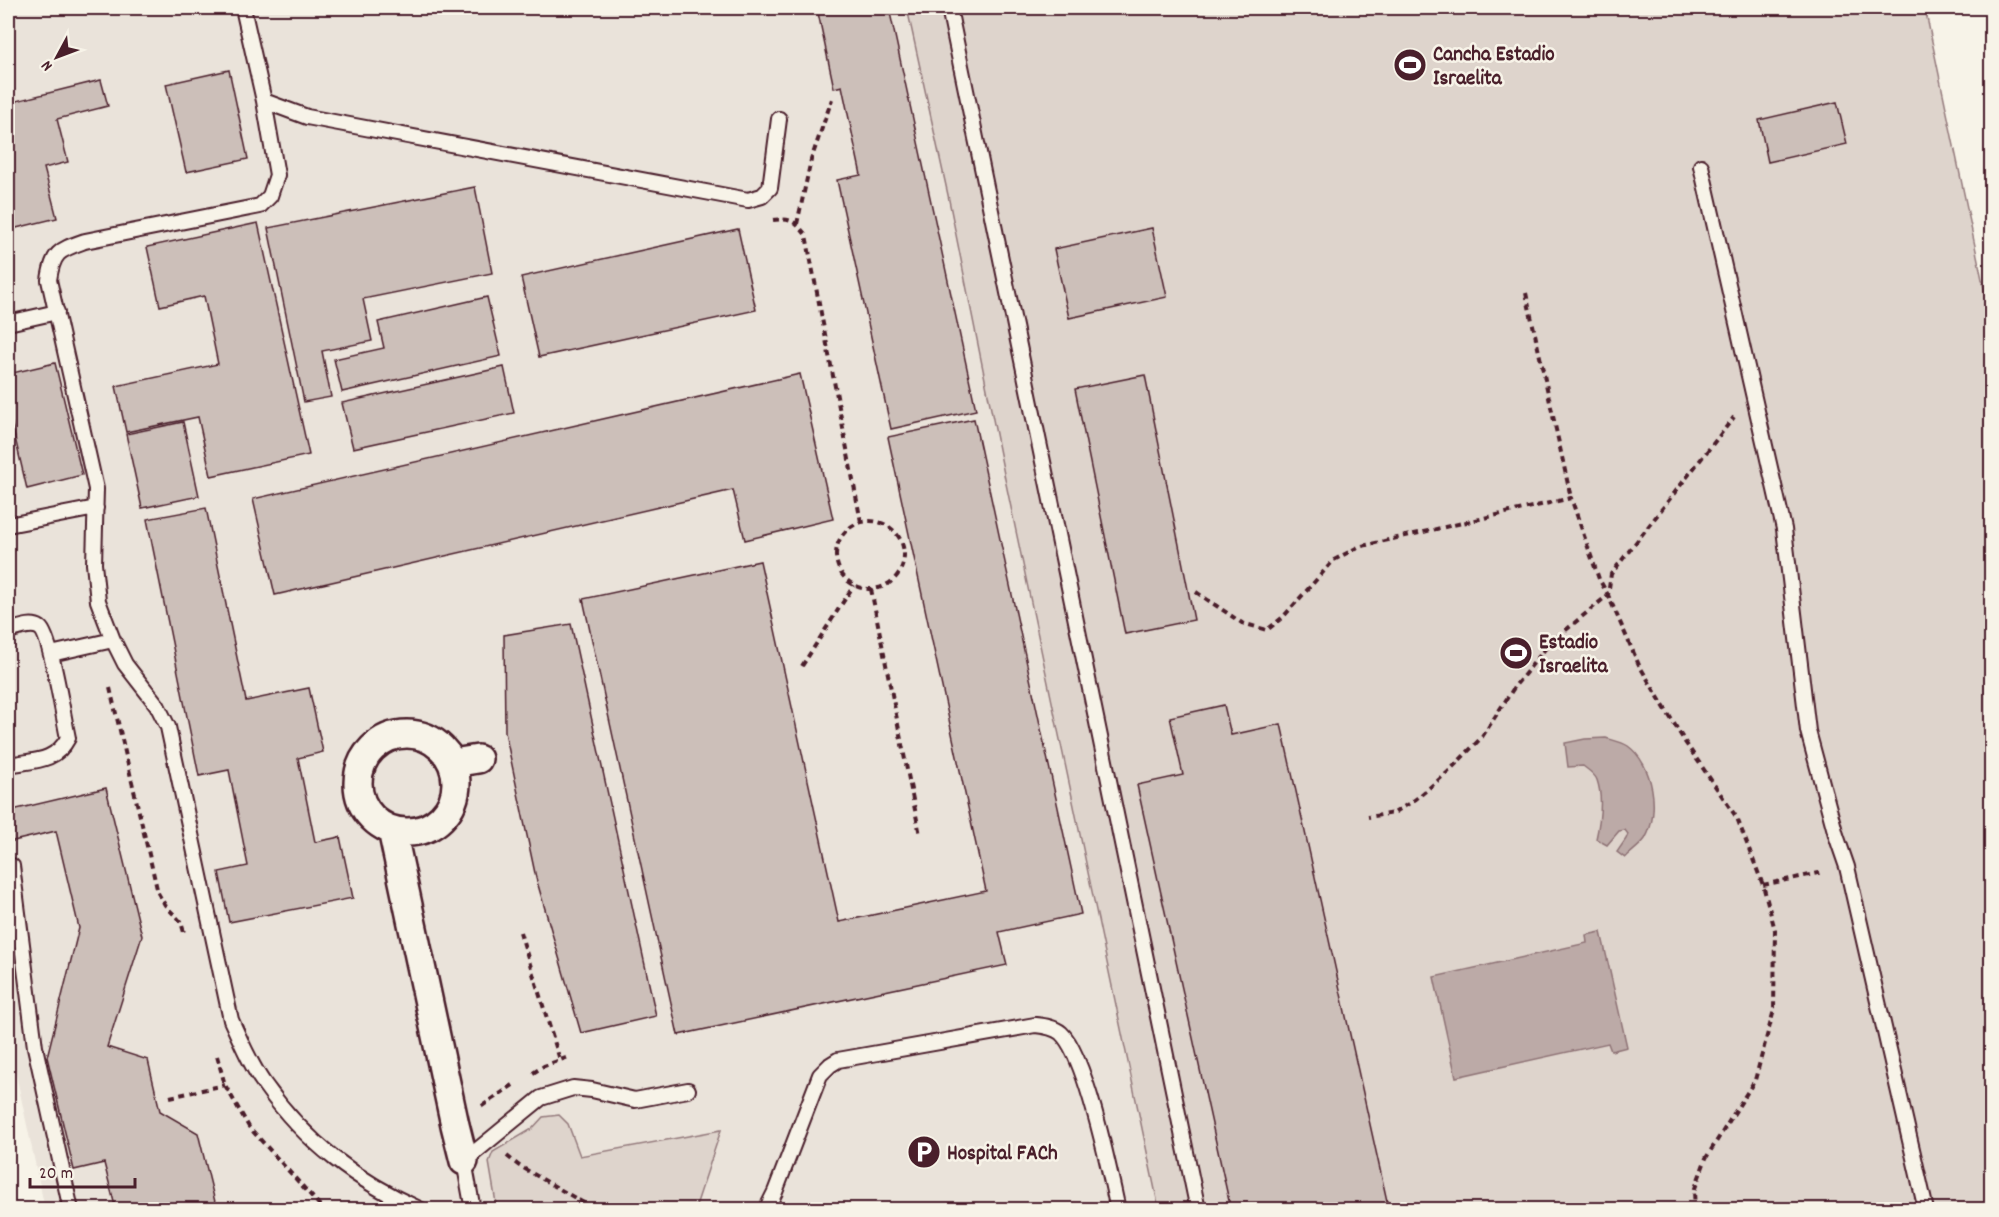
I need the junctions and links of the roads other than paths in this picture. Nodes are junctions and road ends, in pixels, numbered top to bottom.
1 (243, 8) edge
2 (949, 8) edge
3 (264, 102) junction
4 (779, 119) dead end
5 (1701, 166) dead end
6 (57, 312) junction
7 (8, 324) edge
8 (96, 508) junction
9 (8, 525) edge
10 (8, 631) edge
11 (112, 640) junction
12 (51, 654) junction
13 (8, 765) edge
14 (392, 830) junction
15 (12, 866) dead end
16 (688, 1090) dead end
17 (464, 1161) junction
18 (71, 1209) edge
19 (421, 1209) edge
20 (473, 1209) edge
21 (766, 1209) edge
22 (1118, 1209) edge
23 (1198, 1209) edge
24 (1926, 1209) edge

1 - 3 lane
2 - 23 lane
3 - 4 lane
3 - 6 lane
5 - 24 lane
6 - 7 lane
6 - 8 lane
8 - 9 lane
8 - 11 lane
10 - 12 lane
11 - 12 lane
11 - 19 lane
12 - 13 lane
14 - 14 street
14 - 17 street
15 - 18 lane
16 - 17 lane
17 - 20 lane
21 - 22 lane

